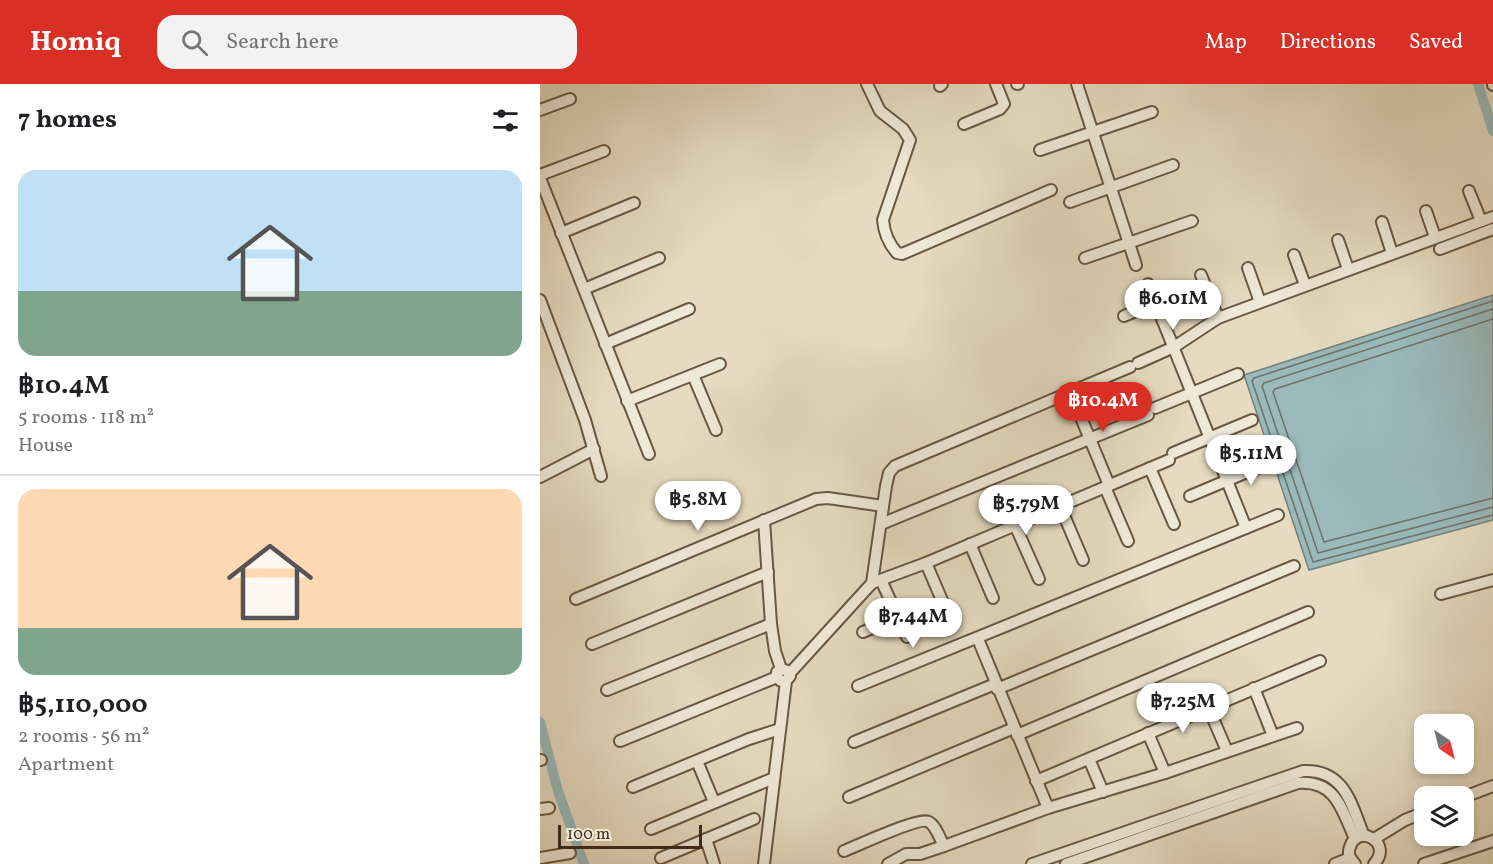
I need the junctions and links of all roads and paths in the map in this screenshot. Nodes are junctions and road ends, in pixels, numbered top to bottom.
1 (867, 84) edge
2 (996, 84) edge
3 (1077, 84) edge
4 (570, 99) dead end
5 (540, 110) edge
6 (1152, 112) dead end
7 (964, 124) dead end
8 (1091, 134) junction
9 (1040, 150) dead end
10 (604, 151) dead end
11 (1173, 165) dead end
12 (540, 177) edge
13 (1110, 188) junction
14 (1051, 190) dead end
15 (1469, 191) dead end
16 (1070, 202) dead end
17 (634, 203) dead end
18 (1426, 211) dead end
19 (1493, 217) edge
20 (1482, 221) junction
21 (1192, 222) dead end
22 (1382, 222) dead end
23 (1493, 229) edge
24 (561, 233) junction
25 (1435, 237) junction
26 (1338, 240) dead end
27 (1129, 243) junction
28 (1440, 249) dead end
29 (1392, 253) junction
30 (1294, 255) dead end
31 (659, 258) dead end
32 (1085, 258) dead end
33 (1136, 265) dead end
34 (1248, 267) dead end
35 (1348, 269) junction
36 (1201, 275) dead end
37 (1148, 284) dead end
38 (1305, 285) junction
39 (584, 289) junction
40 (1260, 302) junction
41 (1155, 303) junction
42 (541, 304) edge
43 (689, 309) dead end
44 (1124, 316) dead end
45 (1218, 318) junction
46 (605, 344) junction
47 (1174, 347) junction
48 (720, 364) dead end
49 (1238, 374) dead end
50 (693, 375) junction
51 (1070, 391) junction
52 (1192, 392) junction
53 (627, 401) junction
54 (1252, 420) dead end
55 (716, 430) dead end
56 (1210, 437) junction
57 (1090, 439) junction
58 (594, 449) junction
59 (649, 454) dead end
60 (1264, 465) dead end
61 (1150, 468) junction
62 (602, 476) dead end
63 (540, 477) edge
64 (1228, 480) junction
65 (1107, 486) junction
66 (1190, 496) dead end
67 (883, 506) junction
68 (1060, 506) junction
69 (1278, 515) dead end
70 (764, 520) junction
71 (881, 524) junction
72 (1174, 524) dead end
73 (1015, 525) junction
74 (1246, 528) junction
75 (1128, 541) dead end
76 (970, 544) junction
77 (1083, 560) dead end
78 (926, 563) junction
79 (1294, 566) dead end
80 (768, 572) junction
81 (1039, 579) dead end
82 (1493, 580) edge
83 (876, 581) junction
84 (1441, 594) dead end
85 (993, 598) dead end
86 (576, 599) dead end
87 (1308, 612) dead end
88 (897, 617) junction
89 (950, 619) dead end
90 (771, 624) junction
91 (863, 632) dead end
92 (907, 637) dead end
93 (978, 639) junction
94 (592, 644) dead end
95 (1320, 661) dead end
96 (783, 675) junction
97 (858, 686) dead end
98 (996, 687) junction
99 (1254, 688) junction
100 (607, 690) dead end
101 (1208, 707) junction
102 (1297, 728) dead end
103 (780, 729) junction
104 (1015, 732) junction
105 (1149, 733) junction
106 (1273, 736) junction
107 (620, 741) dead end
108 (854, 742) dead end
109 (1227, 751) junction
110 (1089, 759) junction
111 (697, 760) junction
112 (1165, 773) junction
113 (1287, 775) junction
114 (774, 778) junction
115 (1036, 781) junction
116 (1290, 786) junction
117 (1493, 786) edge
118 (633, 787) dead end
119 (1103, 792) junction
120 (1474, 793) edge
121 (849, 797) dead end
122 (714, 802) junction
123 (1048, 808) junction
124 (1190, 815) junction
125 (1414, 816) edge
126 (754, 819) dead end
127 (651, 829) dead end
128 (1364, 838) junction
129 (705, 839) junction
130 (1493, 841) edge
131 (944, 846) junction
132 (844, 851) dead end
133 (570, 853) dead end
134 (920, 854) junction
135 (540, 858) edge
136 (661, 858) dead end
137 (1071, 858) edge
138 (1352, 861) edge
139 (714, 864) edge
140 (764, 864) edge
141 (888, 864) edge
142 (911, 864) edge
143 (1032, 864) edge
144 (1335, 864) edge
145 (1374, 864) edge
146 (1424, 864) edge

1 - 14 street
2 - 7 street
3 - 8 street
4 - 5 street
6 - 8 street
8 - 9 street
8 - 13 street
10 - 12 street
11 - 13 street
12 - 24 street
13 - 16 street
13 - 27 street
15 - 20 street
17 - 24 street
18 - 25 street
19 - 20 street
20 - 25 street
21 - 27 street
22 - 29 street
23 - 28 street
24 - 39 street
25 - 29 street
26 - 35 street
27 - 32 street
27 - 33 street
29 - 35 street
30 - 38 street
31 - 39 street
34 - 40 street
35 - 38 street
36 - 45 street
37 - 41 street
38 - 40 street
39 - 46 street
40 - 45 street
41 - 44 street
41 - 47 street
42 - 58 street
43 - 46 street
45 - 47 street
46 - 53 street
47 - 51 street
47 - 52 street
48 - 50 street
49 - 52 street
50 - 53 street
50 - 55 street
51 - 57 street
51 - 67 street
52 - 56 street
52 - 57 street
53 - 59 street
54 - 56 street
56 - 61 street
56 - 64 street
57 - 65 street
57 - 71 street
58 - 62 street
58 - 63 street
60 - 64 street
61 - 65 street
61 - 72 street
64 - 66 street
64 - 74 street
65 - 68 street
65 - 75 street
67 - 70 street
67 - 71 street
68 - 73 street
68 - 77 street
69 - 74 street
70 - 80 street
70 - 86 street
71 - 83 street
73 - 76 street
73 - 81 street
74 - 93 street
76 - 78 street
76 - 85 street
78 - 83 street
78 - 89 street
79 - 98 street
80 - 90 street
80 - 94 street
82 - 84 street
83 - 88 street
83 - 96 street
87 - 104 street
88 - 91 street
88 - 92 street
90 - 96 street
90 - 100 street
93 - 97 street
93 - 98 street
95 - 99 street
96 - 103 street
96 - 107 street
98 - 104 street
98 - 108 street
99 - 101 street
99 - 106 street
101 - 105 street
101 - 109 street
102 - 106 street
103 - 111 street
103 - 114 street
104 - 115 street
104 - 121 street
105 - 110 street
105 - 112 street
106 - 109 street
109 - 112 street
110 - 115 street
110 - 119 street
111 - 118 street
111 - 122 street
112 - 119 street
113 - 116 street
113 - 124 street
113 - 128 street
114 - 122 street
114 - 140 street
115 - 123 street
116 - 124 street
116 - 128 street
117 - 120 street
119 - 123 street
122 - 127 street
123 - 131 street
124 - 137 street
125 - 128 street
126 - 129 street
128 - 138 street
128 - 145 street
129 - 136 street
129 - 139 street
130 - 146 street
131 - 132 street
131 - 134 street
133 - 135 street
134 - 141 street
134 - 142 street
137 - 143 street
138 - 144 street

